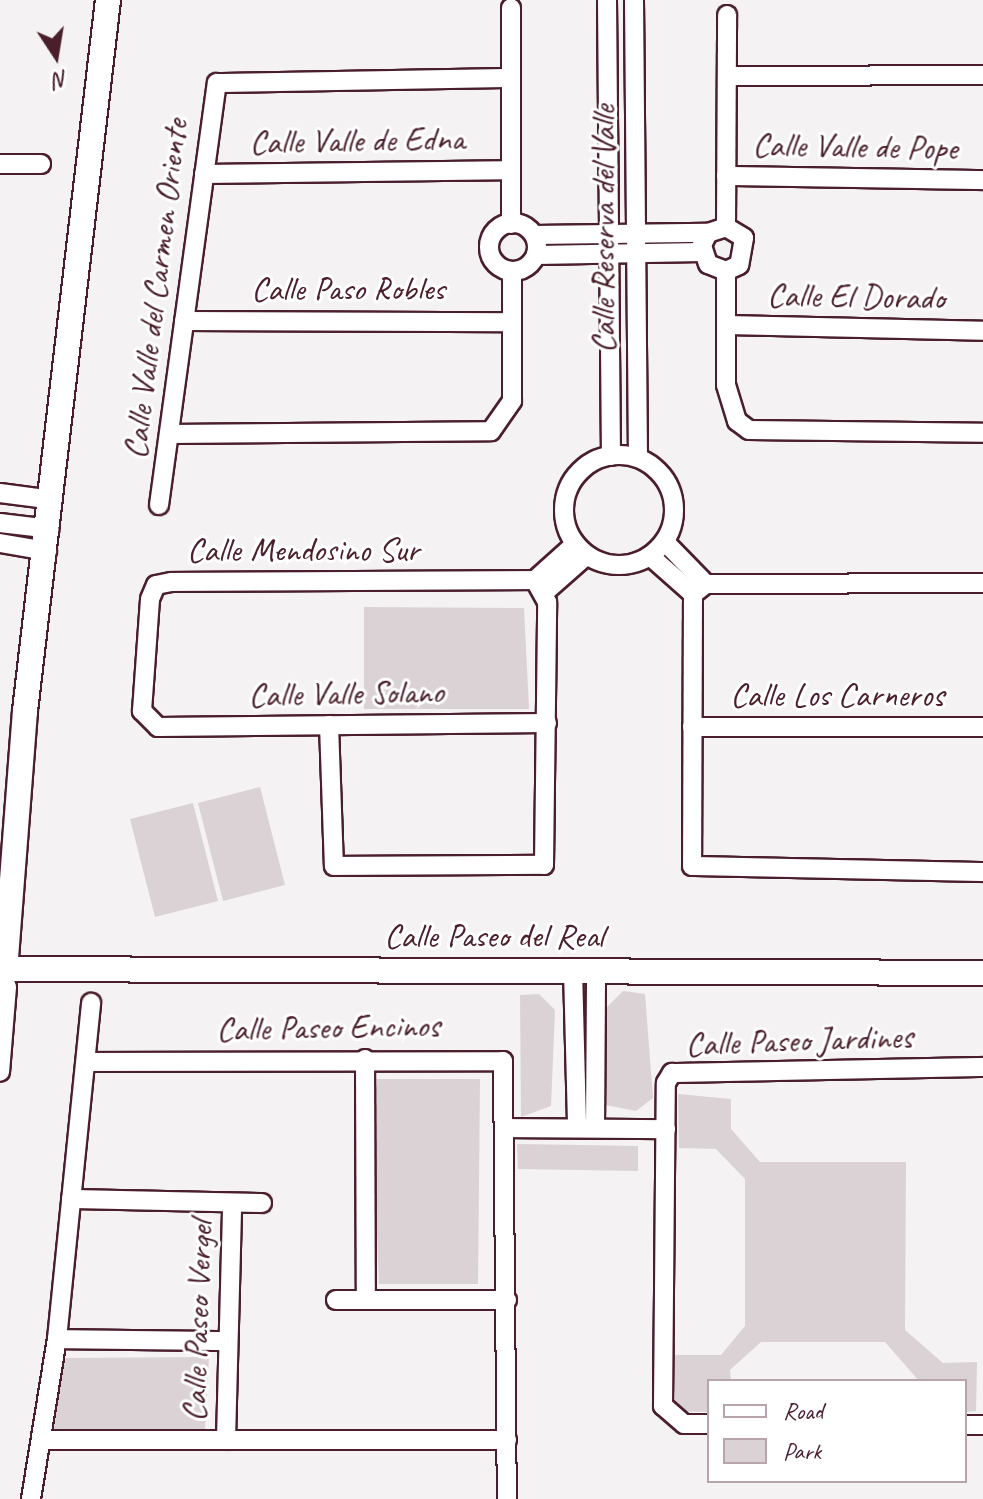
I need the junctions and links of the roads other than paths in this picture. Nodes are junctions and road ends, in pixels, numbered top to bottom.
1 (108, 0) edge
2 (607, 0) edge
3 (634, 0) edge
4 (511, 8) dead end
5 (727, 15) dead end
6 (983, 75) edge
7 (727, 76) junction
8 (511, 78) junction
9 (0, 164) edge
10 (41, 164) dead end
11 (511, 170) junction
12 (204, 174) junction
13 (726, 176) junction
14 (983, 180) edge
15 (511, 224) junction
16 (717, 230) junction
17 (635, 234) junction
18 (534, 235) junction
19 (610, 235) junction
20 (702, 252) junction
21 (634, 253) junction
22 (609, 254) junction
23 (536, 255) junction
24 (512, 271) junction
25 (726, 271) junction
26 (184, 321) junction
27 (512, 322) junction
28 (727, 325) junction
29 (983, 331) edge
30 (983, 433) edge
31 (169, 434) junction
32 (611, 456) junction
33 (638, 457) junction
34 (0, 493) edge
35 (53, 500) junction
36 (159, 505) dead end
37 (0, 523) edge
38 (48, 540) junction
39 (665, 542) junction
40 (0, 543) edge
41 (581, 550) junction
42 (650, 556) junction
43 (983, 583) edge
44 (540, 586) junction
45 (700, 589) junction
46 (146, 722) joint
47 (547, 723) junction
48 (329, 725) junction
49 (692, 727) junction
50 (983, 727) edge
51 (983, 872) edge
52 (2, 969) edge
53 (584, 970) junction
54 (983, 973) edge
55 (91, 1003) dead end
56 (365, 1059) junction
57 (86, 1062) junction
58 (983, 1067) edge
59 (0, 1072) edge
60 (507, 1128) junction
61 (586, 1128) junction
62 (666, 1129) junction
63 (71, 1199) junction
64 (232, 1203) junction
65 (262, 1203) dead end
66 (336, 1300) dead end
67 (366, 1300) junction
68 (507, 1300) junction
69 (57, 1339) junction
70 (228, 1341) junction
71 (707, 1424) edge
72 (42, 1440) junction
73 (226, 1440) junction
74 (507, 1440) junction
75 (31, 1499) edge
76 (507, 1499) edge

1 - 35 street
2 - 19 street, Calle Reserva del Valle
3 - 17 street, Calle Reserva del Valle
4 - 8 street
5 - 7 street
6 - 7 street
7 - 13 street
8 - 11 street
8 - 12 street, Calle Valle del Carmen Oriente
9 - 10 street
11 - 12 street, Calle Valle de Edna
11 - 15 street
12 - 26 street, Calle Valle del Carmen Oriente
13 - 14 street, Calle Valle de Pope
13 - 16 street
15 - 18 street
15 - 24 street
16 - 17 street
16 - 20 street
16 - 25 street
17 - 19 street
17 - 21 street, Calle Reserva del Valle
18 - 19 street
18 - 23 street
19 - 22 street, Calle Reserva del Valle
20 - 21 street
20 - 25 street
21 - 22 street
21 - 33 street, Calle Reserva del Valle
22 - 23 street
22 - 32 street, Calle Reserva del Valle
23 - 24 street
24 - 27 street
25 - 28 street
26 - 27 street, Calle Paso Robles
26 - 31 street, Calle Valle del Carmen Oriente
27 - 31 street
28 - 29 street, Calle El Dorado
28 - 30 street
31 - 36 street, Calle Valle del Carmen Oriente
32 - 33 street
32 - 41 street
33 - 39 street
34 - 35 street
35 - 38 street
37 - 38 street
38 - 40 street
38 - 52 street
39 - 42 street
39 - 45 street
41 - 42 street
41 - 44 street
42 - 45 street
43 - 45 street
44 - 46 street, Calle Mendosino Sur
44 - 47 street
45 - 49 street
46 - 48 street, Calle Valle Solano
47 - 48 street, Calle Valle Solano
47 - 48 street
49 - 50 street, Calle Los Carneros
49 - 51 street
52 - 53 street, Calle Paseo del Real
52 - 59 street
53 - 54 street, Calle Paseo del Real
53 - 61 street
55 - 57 street
56 - 57 street, Calle Paseo Encinos
56 - 60 street, Calle Paseo Encinos
56 - 67 street
57 - 63 street
58 - 62 street, Calle Paseo Jardines
60 - 61 street
60 - 68 street, Calle Paseo Encinos
61 - 62 street
62 - 71 street, Calle Paseo Jardines
63 - 64 street, Calle Paseo Vergel
63 - 69 street
64 - 65 street, Calle Paseo Vergel
64 - 70 street, Calle Paseo Vergel
66 - 67 street
67 - 68 street
68 - 74 street, Calle Paseo Encinos
69 - 70 street
69 - 72 street
70 - 73 street, Calle Paseo Vergel
72 - 73 street
72 - 75 street
73 - 74 street
74 - 76 street, Calle Paseo Encinos

